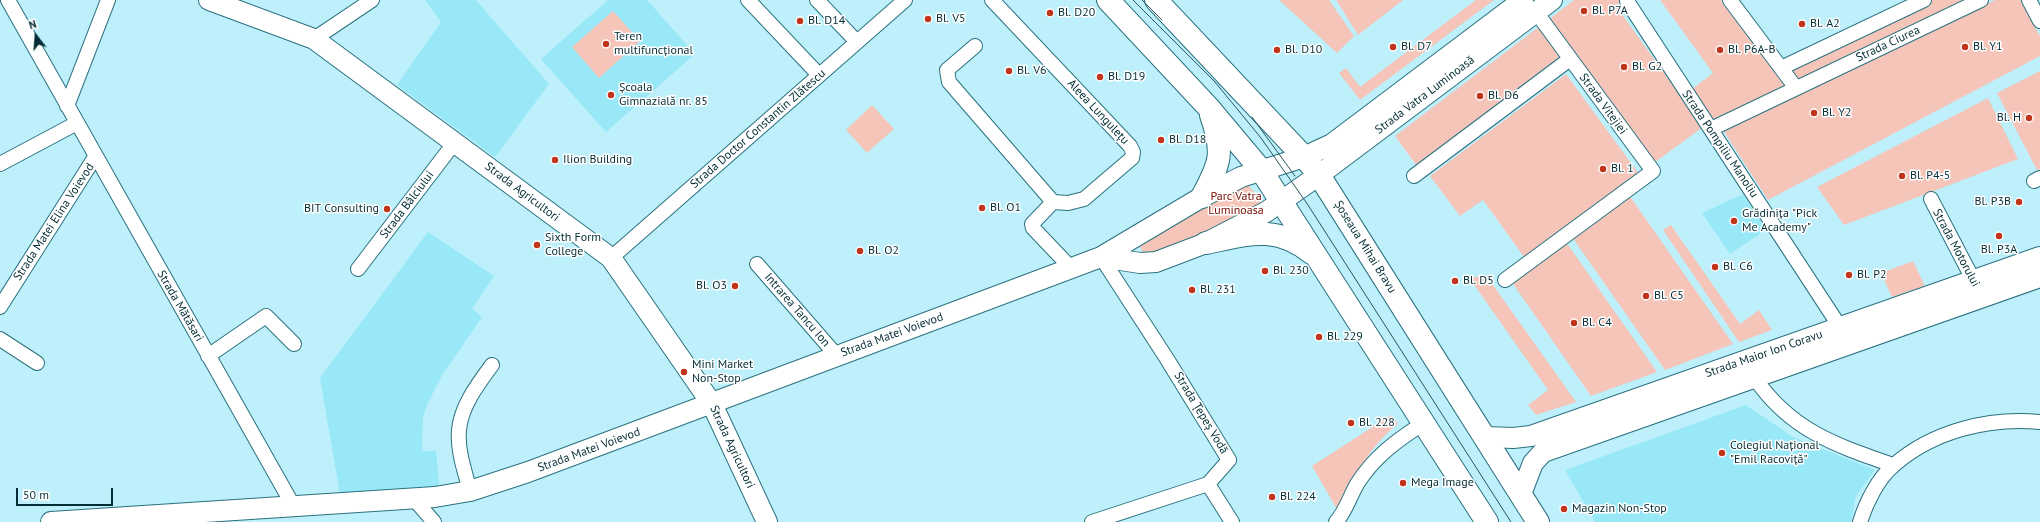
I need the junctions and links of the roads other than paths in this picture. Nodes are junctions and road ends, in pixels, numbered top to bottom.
1 (8, 0) edge
2 (108, 0) edge
3 (209, 0) edge
4 (372, 0) edge
5 (748, 0) edge
6 (817, 0) edge
7 (905, 0) edge
8 (992, 0) edge
9 (1108, 0) edge
10 (1156, 0) edge
11 (1552, 0) edge
12 (1730, 0) edge
13 (1924, 0) edge
14 (1981, 0) edge
15 (2029, 0) edge
16 (1627, 1) dead end
17 (1903, 5) edge
18 (1530, 6) edge
19 (2040, 21) edge
20 (314, 39) junction
21 (857, 42) junction
22 (975, 46) dead end
23 (1570, 59) junction
24 (1782, 68) junction
25 (819, 75) junction
26 (1796, 88) junction
27 (67, 106) junction
28 (1209, 108) junction
29 (77, 123) junction
30 (1711, 129) junction
31 (455, 142) junction
32 (96, 157) junction
33 (1304, 157) junction
34 (0, 164) edge
35 (1270, 167) junction
36 (1319, 175) junction
37 (1414, 176) dead end
38 (1290, 196) junction
39 (1202, 197) junction
40 (1931, 199) dead end
41 (1053, 202) junction
42 (1206, 243) junction
43 (1101, 257) junction
44 (2040, 257) edge
45 (611, 258) junction
46 (1321, 261) junction
47 (757, 264) dead end
48 (1071, 268) junction
49 (358, 269) dead end
50 (2040, 277) edge
51 (1505, 280) dead end
52 (1978, 289) junction
53 (0, 306) edge
54 (1844, 336) junction
55 (0, 339) edge
56 (294, 344) dead end
57 (208, 356) junction
58 (837, 356) junction
59 (37, 363) dead end
60 (492, 365) dead end
61 (1751, 368) junction
62 (712, 404) junction
63 (2040, 422) edge
64 (1424, 423) junction
65 (1486, 437) junction
66 (1893, 465) junction
67 (1208, 484) junction
68 (470, 491) junction
69 (1521, 494) junction
70 (414, 499) junction
71 (294, 507) junction
72 (51, 522) edge
73 (434, 522) edge
74 (767, 522) edge
75 (1092, 522) edge
76 (1232, 522) edge
77 (1336, 522) edge
78 (1487, 522) edge
79 (1538, 522) edge
80 (1860, 522) edge

1 - 27 street, Strada Mătăsari
2 - 27 street
3 - 20 street, Strada Agricultori
4 - 20 street
5 - 25 street
6 - 21 street
7 - 21 street, Strada Doctor Constantin Zlătescu
8 - 41 street, Aleea Lungulețu
9 - 28 main road
10 - 33 main road, Șoseaua Mihai Bravu
11 - 18 street, Strada Vatra Luminoasă
12 - 24 street
13 - 17 street, Strada Ciurea
14 - 26 street, Strada Ciurea
15 - 19 street
16 - 30 street, Strada Pompiliu Manoliu
17 - 24 street, Strada Ciurea
18 - 23 street, Strada Vitejiei
18 - 33 street, Strada Vatra Luminoasă
18 - 36 street, Strada Vatra Luminoasă
20 - 31 street, Strada Agricultori
21 - 25 street, Strada Doctor Constantin Zlătescu
22 - 41 street
23 - 37 street
23 - 51 street, Strada Vitejiei
24 - 26 street
25 - 45 street, Strada Doctor Constantin Zlătescu
26 - 30 street, Strada Ciurea
27 - 29 street, Strada Mătăsari
28 - 35 main road
28 - 39 main road
29 - 32 street, Strada Mătăsari
29 - 34 street
30 - 54 street, Strada Pompiliu Manoliu
31 - 45 street, Strada Agricultori
31 - 49 street, Strada Bâlciului
32 - 53 street, Strada Matei Elina Voievod
32 - 57 street, Strada Mătăsari
33 - 35 street, Strada Vatra Luminoasă
33 - 36 main road, Șoseaua Mihai Bravu
35 - 38 main road
35 - 39 street, Strada Matei Voievod
36 - 38 street, Strada Vatra Luminoasă
36 - 65 main road, Șoseaua Mihai Bravu
38 - 42 street, Strada Matei Voievod
38 - 46 main road
39 - 43 street, Strada Matei Voievod
40 - 52 street, Strada Motorului
41 - 48 street
42 - 43 street, Strada Matei Voievod
42 - 46 main road
43 - 48 street, Strada Matei Voievod
43 - 67 street, Strada Țepeș Vodă
44 - 52 street, Strada Maior Ion Coravu
45 - 62 street, Strada Agricultori
46 - 64 main road
47 - 58 street, Intrarea Tancu Ion
48 - 58 street, Strada Matei Voievod
50 - 52 street, Strada Maior Ion Coravu
52 - 54 street, Strada Maior Ion Coravu
54 - 61 street, Strada Maior Ion Coravu
55 - 59 street
56 - 57 street
57 - 71 street, Strada Mătăsari
58 - 62 street, Strada Matei Voievod
60 - 68 street
61 - 65 street, Strada Maior Ion Coravu
61 - 66 street
61 - 69 street, Strada Maior Ion Coravu
62 - 68 street, Strada Matei Voievod
62 - 74 street, Strada Agricultori
63 - 66 street
64 - 77 street
64 - 78 main road
65 - 69 main road, Șoseaua Mihai Bravu
66 - 80 street
67 - 75 street
67 - 76 street
68 - 70 street, Strada Matei Voievod
69 - 79 main road, Șoseaua Mihai Bravu
70 - 71 street, Strada Matei Voievod
70 - 73 street
71 - 72 street, Strada Matei Voievod

